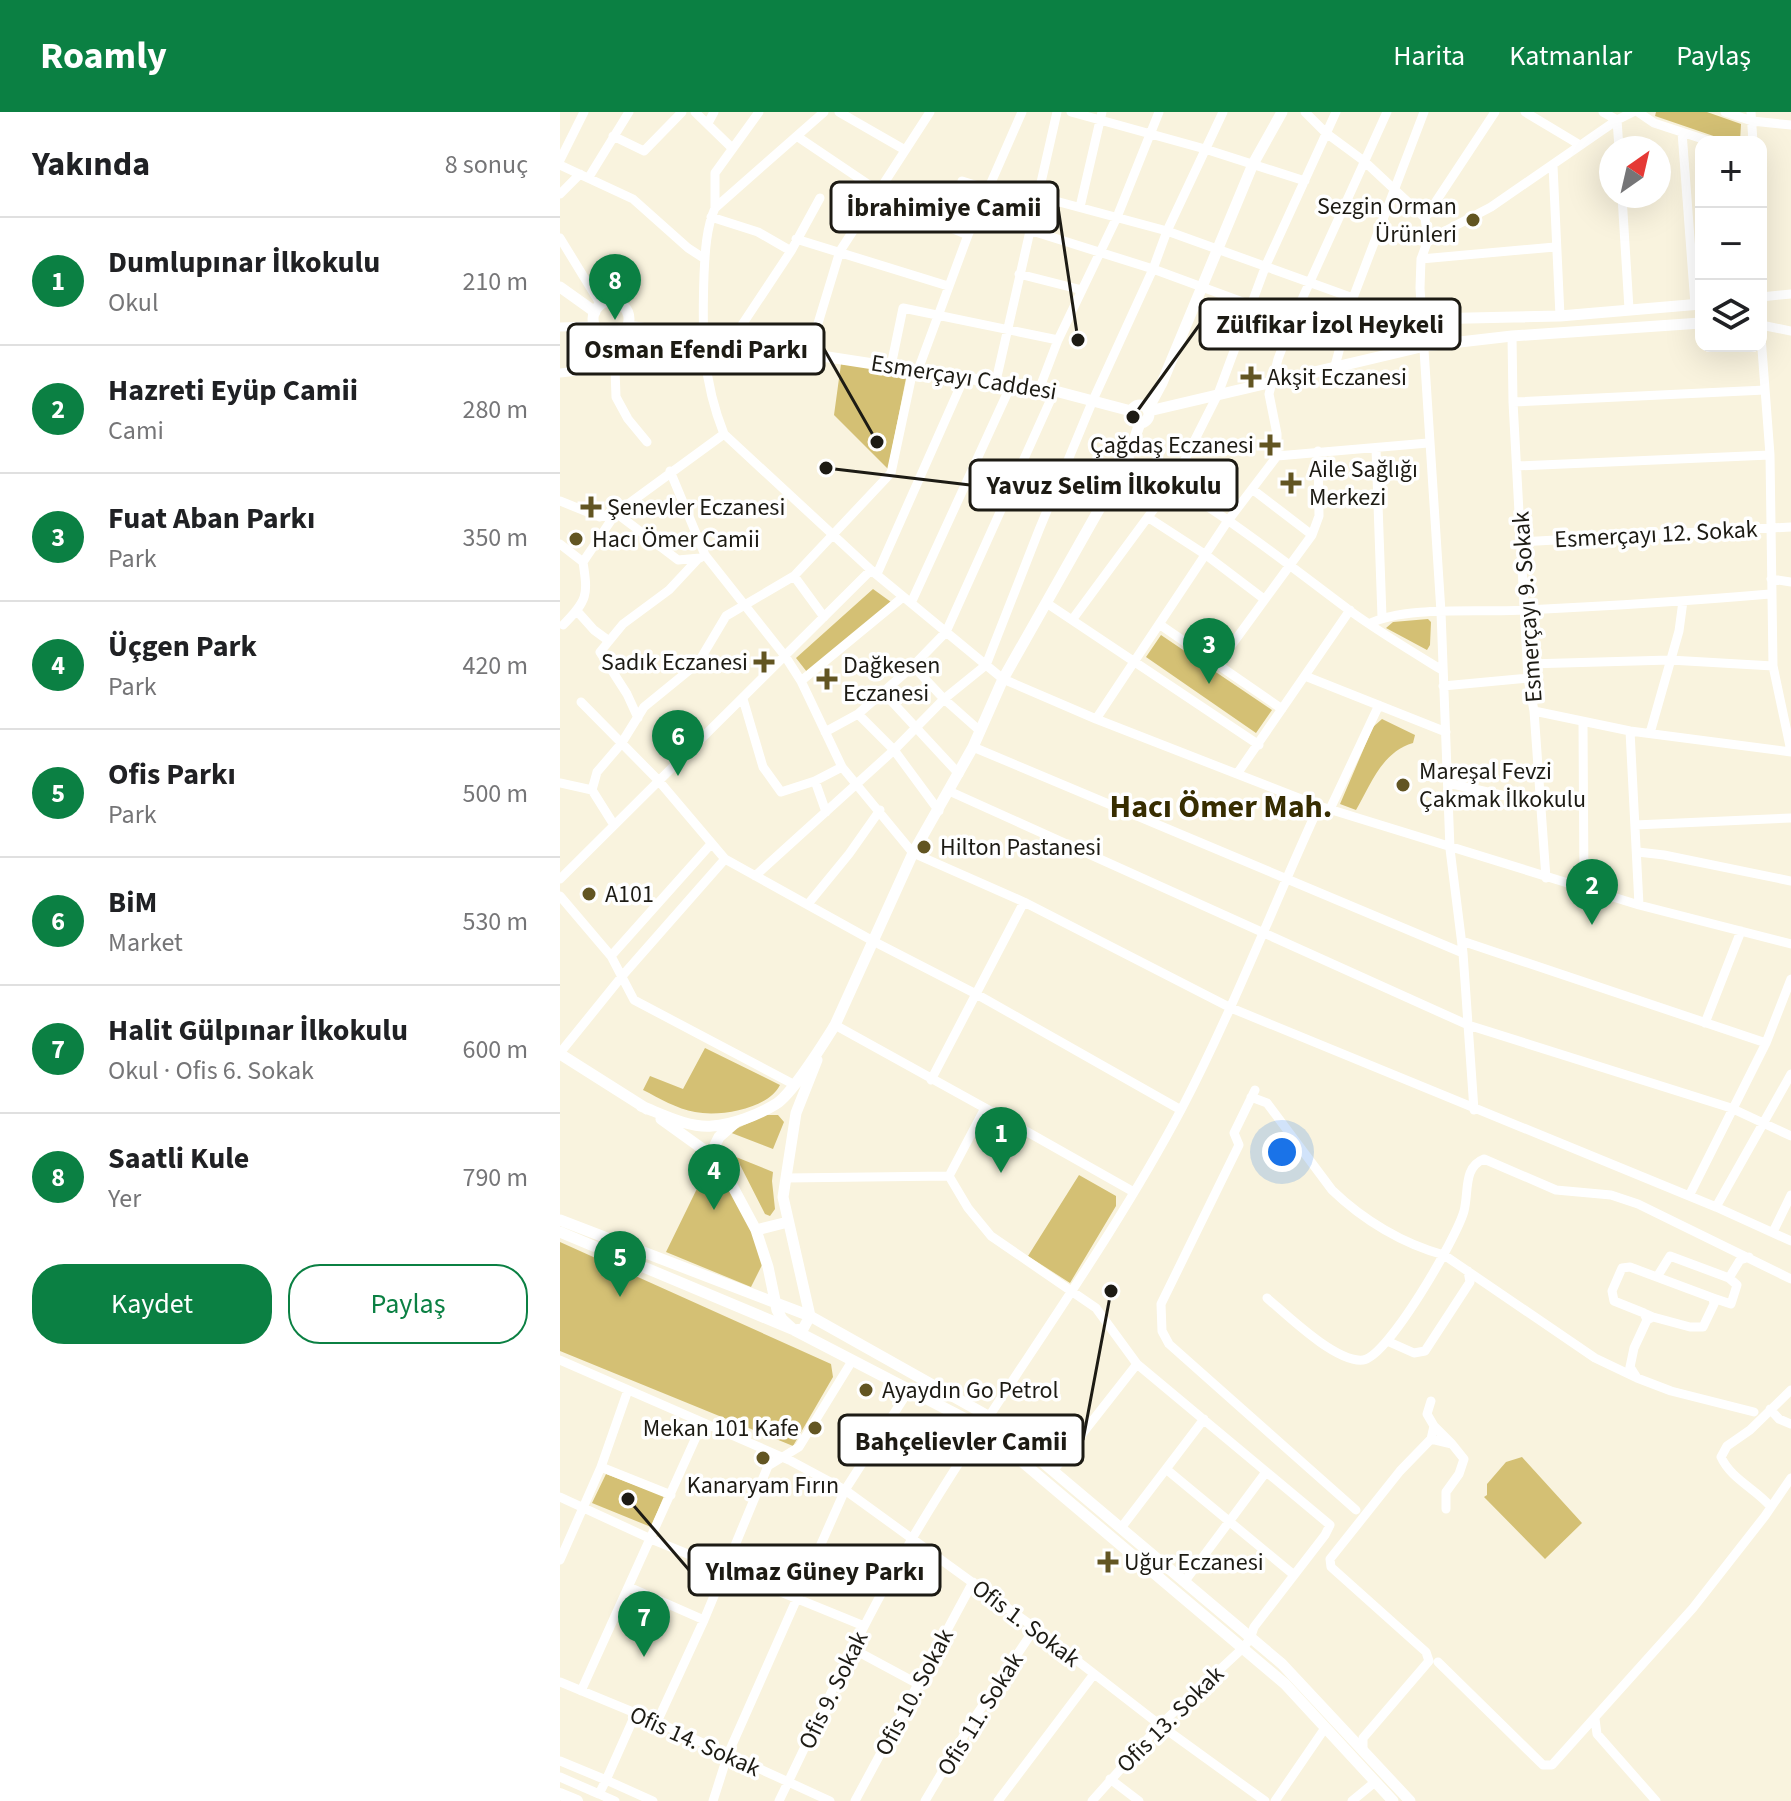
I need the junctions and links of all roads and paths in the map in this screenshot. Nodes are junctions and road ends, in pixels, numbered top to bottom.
1 (584, 112) edge
2 (629, 112) edge
3 (682, 112) edge
4 (695, 112) edge
5 (714, 112) edge
6 (759, 112) edge
7 (824, 112) edge
8 (839, 112) edge
9 (930, 112) edge
10 (1022, 112) edge
11 (1057, 112) edge
12 (1071, 112) edge
13 (1159, 112) edge
14 (1223, 112) edge
15 (1282, 112) edge
16 (1305, 112) edge
17 (1336, 112) edge
18 (1387, 112) edge
19 (1424, 112) edge
20 (1495, 112) edge
21 (1525, 112) edge
22 (1603, 112) edge
23 (1636, 112) edge
24 (1725, 112) edge
25 (1101, 116) edge
26 (1751, 117) edge
27 (1617, 120) junction
28 (708, 123) junction
29 (1791, 125) edge
30 (1682, 132) junction
31 (1326, 133) junction
32 (1149, 134) junction
33 (613, 136) junction
34 (1618, 136) edge
35 (1695, 136) edge
36 (798, 137) junction
37 (1580, 145) junction
38 (732, 148) junction
39 (1205, 149) junction
40 (905, 150) junction
41 (1364, 161) junction
42 (560, 162) edge
43 (1253, 164) junction
44 (1553, 166) junction
45 (584, 176) junction
46 (962, 181) dead end
47 (1305, 181) junction
48 (988, 189) junction
49 (1394, 189) junction
50 (876, 193) junction
51 (560, 194) edge
52 (1037, 196) junction
53 (820, 198) dead end
54 (1080, 207) junction
55 (1623, 208) edge
56 (713, 212) junction
57 (1117, 217) junction
58 (1425, 218) junction
59 (1029, 230) junction
60 (1167, 231) junction
61 (968, 235) junction
62 (560, 238) edge
63 (796, 239) junction
64 (1428, 240) junction
65 (1555, 247) junction
66 (1220, 249) junction
67 (791, 251) junction
68 (840, 251) junction
69 (1101, 255) junction
70 (705, 259) junction
71 (1421, 259) junction
72 (1266, 265) junction
73 (1153, 269) junction
74 (1019, 274) junction
75 (1696, 280) edge
76 (1311, 281) junction
77 (948, 286) junction
78 (1203, 286) junction
79 (560, 287) edge
80 (1082, 290) junction
81 (1791, 294) edge
82 (1767, 296) edge
83 (1353, 298) junction
84 (1695, 304) edge
85 (1254, 305) junction
86 (598, 308) junction
87 (1629, 309) junction
88 (937, 314) junction
89 (1560, 316) junction
90 (1293, 319) junction
91 (1424, 319) junction
92 (1695, 323) edge
93 (594, 326) junction
94 (628, 326) junction
95 (1767, 326) edge
96 (560, 327) edge
97 (1007, 328) junction
98 (1791, 331) edge
99 (1512, 336) junction
100 (614, 337) junction
101 (1341, 338) junction
102 (702, 339) junction
103 (732, 340) junction
104 (1058, 340) junction
105 (1425, 346) junction
106 (1762, 352) edge
107 (809, 353) junction
108 (891, 366) junction
109 (1335, 366) junction
110 (615, 369) junction
111 (916, 370) junction
112 (560, 373) edge
113 (964, 378) junction
114 (996, 381) junction
115 (1272, 381) junction
116 (1011, 385) junction
117 (1040, 387) junction
118 (1055, 390) junction
119 (1765, 390) junction
120 (1218, 394) junction
121 (1093, 400) junction
122 (1513, 402) junction
123 (1148, 410) junction
124 (1131, 411) junction
125 (1140, 423) junction
126 (724, 434) junction
127 (647, 442) dead end
128 (1428, 443) junction
129 (1376, 448) junction
130 (1318, 451) junction
131 (1770, 455) junction
132 (1277, 456) junction
133 (1127, 460) junction
134 (1517, 466) junction
135 (670, 471) junction
136 (1173, 483) junction
137 (1252, 489) junction
138 (560, 501) edge
139 (616, 513) junction
140 (1149, 518) junction
141 (1227, 522) junction
142 (1791, 527) edge
143 (1772, 528) junction
144 (833, 534) junction
145 (1312, 535) junction
146 (1521, 542) junction
147 (560, 544) edge
148 (1206, 555) junction
149 (701, 558) junction
150 (583, 562) junction
151 (1289, 564) junction
152 (874, 572) junction
153 (794, 576) junction
154 (1771, 579) junction
155 (1791, 582) edge
156 (1770, 594) junction
157 (1264, 599) junction
158 (907, 600) junction
159 (1683, 601) junction
160 (1048, 604) junction
161 (743, 606) junction
162 (1350, 610) junction
163 (1525, 610) junction
164 (577, 611) junction
165 (1441, 612) junction
166 (824, 617) junction
167 (1382, 617) junction
168 (1072, 620) junction
169 (1159, 624) junction
170 (1369, 624) junction
171 (564, 625) edge
172 (946, 632) junction
173 (609, 641) junction
174 (785, 656) junction
175 (1670, 660) junction
176 (1134, 663) junction
177 (1528, 664) junction
178 (986, 665) junction
179 (1217, 665) junction
180 (913, 666) junction
181 (1773, 666) junction
182 (1442, 670) junction
183 (1305, 676) junction
184 (1528, 678) junction
185 (1003, 679) junction
186 (801, 681) junction
187 (1443, 686) junction
188 (883, 692) junction
189 (743, 699) junction
190 (944, 699) junction
191 (581, 702) dead end
192 (1379, 705) junction
193 (1282, 709) junction
194 (1534, 711) junction
195 (858, 714) junction
196 (638, 718) junction
197 (1096, 719) junction
198 (1583, 722) junction
199 (915, 729) junction
200 (980, 731) junction
201 (1630, 731) junction
202 (825, 732) junction
203 (1446, 732) junction
204 (1650, 733) junction
205 (621, 744) junction
206 (1259, 745) junction
207 (973, 747) junction
208 (894, 750) junction
209 (1791, 751) edge
210 (842, 767) junction
211 (959, 774) junction
212 (1237, 774) junction
213 (658, 780) junction
214 (815, 781) junction
215 (560, 783) edge
216 (1448, 783) junction
217 (856, 786) junction
218 (592, 790) junction
219 (949, 791) junction
220 (1541, 804) junction
221 (1319, 806) junction
222 (1330, 809) junction
223 (880, 810) junction
224 (939, 811) junction
225 (826, 812) junction
226 (1791, 818) edge
227 (614, 825) junction
228 (1635, 825) junction
229 (711, 844) junction
230 (1450, 849) junction
231 (1638, 852) junction
232 (913, 853) junction
233 (725, 859) junction
234 (755, 876) junction
235 (1546, 878) junction
236 (560, 879) edge
237 (1285, 879) junction
238 (1791, 881) edge
239 (1584, 888) junction
240 (560, 896) edge
241 (1024, 902) junction
242 (808, 904) junction
243 (1639, 905) junction
244 (1741, 931) junction
245 (1263, 933) junction
246 (873, 941) junction
247 (1462, 941) junction
248 (1791, 944) edge
249 (1463, 953) junction
250 (611, 956) junction
251 (623, 975) junction
252 (1791, 979) edge
253 (978, 995) junction
254 (1231, 1008) junction
255 (1705, 1023) junction
256 (835, 1025) junction
257 (1468, 1025) junction
258 (1766, 1043) junction
259 (823, 1044) junction
260 (560, 1054) edge
261 (1791, 1074) edge
262 (931, 1080) junction
263 (793, 1084) junction
264 (778, 1103) junction
265 (641, 1106) junction
266 (985, 1108) junction
267 (1731, 1108) junction
268 (1181, 1110) junction
269 (1474, 1110) junction
270 (796, 1113) junction
271 (739, 1120) junction
272 (1761, 1124) junction
273 (1791, 1136) edge
274 (719, 1161) junction
275 (949, 1176) junction
276 (786, 1178) junction
277 (1132, 1191) junction
278 (1791, 1195) edge
279 (1689, 1196) junction
280 (1716, 1207) junction
281 (560, 1220) edge
282 (788, 1222) junction
283 (756, 1230) junction
284 (560, 1232) edge
285 (1773, 1232) junction
286 (1791, 1241) edge
287 (1444, 1255) junction
288 (1744, 1259) junction
289 (1468, 1271) junction
290 (1657, 1277) junction
291 (1729, 1277) junction
292 (1791, 1279) edge
293 (1485, 1281) junction
294 (1470, 1282) junction
295 (1073, 1291) junction
296 (1267, 1298) dead end
297 (1717, 1302) junction
298 (775, 1303) junction
299 (810, 1316) junction
300 (1648, 1317) junction
301 (794, 1330) junction
302 (1387, 1341) junction
303 (560, 1361) edge
304 (852, 1361) junction
305 (1137, 1364) junction
306 (1626, 1369) junction
307 (628, 1390) junction
308 (909, 1390) junction
309 (1791, 1390) edge
310 (1431, 1401) dead end
311 (1769, 1410) junction
312 (988, 1416) junction
313 (1755, 1418) junction
314 (1204, 1419) junction
315 (702, 1424) junction
316 (1791, 1424) edge
317 (1434, 1426) junction
318 (981, 1427) junction
319 (1431, 1439) junction
320 (1452, 1444) junction
321 (782, 1457) junction
322 (601, 1467) junction
323 (1166, 1469) junction
324 (1053, 1471) junction
325 (1266, 1472) junction
326 (1791, 1478) edge
327 (845, 1490) junction
328 (671, 1495) junction
329 (560, 1497) edge
330 (584, 1506) junction
331 (1771, 1507) junction
332 (1446, 1509) dead end
333 (1356, 1510) junction
334 (1369, 1510) junction
335 (1230, 1521) junction
336 (1360, 1522) junction
337 (1121, 1528) junction
338 (913, 1538) junction
339 (651, 1539) junction
340 (560, 1560) edge
341 (725, 1568) junction
342 (1294, 1575) junction
343 (1185, 1581) junction
344 (973, 1582) junction
345 (629, 1587) junction
346 (796, 1599) junction
347 (704, 1620) junction
348 (864, 1626) junction
349 (1035, 1628) junction
350 (1247, 1644) junction
351 (853, 1649) junction
352 (1431, 1658) junction
353 (1094, 1674) junction
354 (560, 1682) edge
355 (918, 1684) junction
356 (581, 1691) junction
357 (635, 1715) junction
358 (1595, 1719) junction
359 (657, 1722) junction
360 (1160, 1725) junction
361 (1325, 1728) junction
362 (1585, 1729) junction
363 (1597, 1734) junction
364 (1363, 1750) junction
365 (728, 1754) junction
366 (560, 1761) edge
367 (560, 1777) edge
368 (1110, 1779) junction
369 (606, 1780) junction
370 (1375, 1782) junction
371 (788, 1783) junction
372 (560, 1794) edge
373 (599, 1794) junction
374 (577, 1801) edge
375 (615, 1801) edge
376 (653, 1801) edge
377 (713, 1801) edge
378 (779, 1801) edge
379 (830, 1801) edge
380 (855, 1801) edge
381 (925, 1801) edge
382 (998, 1801) edge
383 (1092, 1801) edge
384 (1139, 1801) edge
385 (1265, 1801) edge
386 (1275, 1801) edge
387 (1352, 1801) edge
388 (1393, 1801) edge
389 (1410, 1801) edge
390 (1656, 1801) edge

1 - 42 street
2 - 33 street
3 - 33 street
4 - 28 street
5 - 28 street
6 - 38 street
7 - 36 street
8 - 40 street
9 - 40 street
10 - 48 street
11 - 52 street
12 - 25 street
13 - 32 street
14 - 39 street
15 - 43 main road
16 - 31 street
17 - 31 street
18 - 41 street
19 - 49 street
20 - 58 street
21 - 37 street
22 - 27 street
23 - 27 street
23 - 30 street
24 - 26 street
25 - 32 street
25 - 54 street
26 - 29 street
27 - 34 street
27 - 37 street
28 - 38 street
30 - 35 street
30 - 75 street
31 - 41 street
31 - 47 street
32 - 39 street
32 - 57 street
33 - 45 street
36 - 50 street
36 - 56 street
37 - 44 street
38 - 56 street
39 - 43 street
39 - 60 street
40 - 50 street
41 - 49 street
41 - 76 street
42 - 45 street
43 - 47 street
43 - 66 main road
44 - 64 street
44 - 65 street
45 - 51 street
45 - 70 street
46 - 48 street
47 - 72 street
48 - 61 street
49 - 58 street
49 - 83 street
50 - 61 street
50 - 68 street
52 - 54 street
52 - 59 street
53 - 63 street
54 - 57 street
55 - 87 street
56 - 67 street
56 - 70 street
57 - 60 street
57 - 69 street
58 - 64 street
59 - 69 street
59 - 74 street
60 - 66 street
60 - 73 street
61 - 77 street
62 - 86 street
63 - 67 street
63 - 68 street
64 - 71 street
65 - 71 street
65 - 89 street
66 - 72 street
66 - 78 main road
67 - 103 street
68 - 77 street
68 - 107 street
69 - 73 street
69 - 80 street
70 - 102 street
71 - 91 street
72 - 76 street
72 - 85 street
73 - 78 street
73 - 121 street
74 - 80 street
74 - 97 street
76 - 83 street
76 - 90 street
77 - 88 street
78 - 85 street
78 - 123 main road
79 - 86 main road
80 - 104 street
81 - 82 street
83 - 101 street
84 - 87 main road
85 - 90 street
85 - 120 street
86 - 93 main road
86 - 94 main road
87 - 89 main road
88 - 97 street
88 - 108 street
88 - 111 street
89 - 91 main road
90 - 101 street
90 - 115 street
91 - 105 street
92 - 99 main road
93 - 96 street
93 - 100 main road
94 - 100 main road
94 - 102 main road, Esmerçayı Caddesi
95 - 98 street
97 - 104 street
97 - 114 street
99 - 105 main road
99 - 122 street, Esmerçayı 9. Sokak
100 - 110 street
101 - 109 street
102 - 103 main road, Esmerçayı Caddesi
102 - 110 street
102 - 126 street
103 - 107 main road, Esmerçayı Caddesi
104 - 117 street
105 - 109 main road
105 - 128 street
106 - 119 street
107 - 108 main road, Esmerçayı Caddesi
108 - 111 main road, Esmerçayı Caddesi
109 - 115 main road
110 - 112 street
110 - 127 street
111 - 113 main road, Esmerçayı Caddesi
111 - 144 street
113 - 114 main road, Esmerçayı Caddesi
113 - 152 street
114 - 116 main road, Esmerçayı Caddesi
115 - 120 main road
115 - 132 street
116 - 117 main road, Esmerçayı Caddesi
116 - 158 street
117 - 118 main road, Esmerçayı Caddesi
118 - 121 main road, Esmerçayı Caddesi
118 - 172 street
119 - 122 street
119 - 131 street
120 - 123 main road
120 - 136 street
121 - 124 main road, Esmerçayı Caddesi
121 - 178 street
122 - 134 street, Esmerçayı 9. Sokak
123 - 124 main road
123 - 125 main road
124 - 125 main road
125 - 133 main road
126 - 135 street
126 - 144 street
128 - 129 street
128 - 165 street
129 - 130 street
129 - 167 street
130 - 132 street
130 - 145 street
131 - 134 street
131 - 143 street
132 - 137 street
133 - 136 street
133 - 160 main road
134 - 146 street, Esmerçayı 9. Sokak
135 - 139 street
135 - 149 street
136 - 140 street
136 - 141 street
137 - 141 street
137 - 145 street
138 - 139 street
139 - 149 street
139 - 150 street
140 - 148 street
140 - 168 street
141 - 148 street
141 - 151 street
142 - 143 street, Esmerçayı 12. Sokak
143 - 146 street, Esmerçayı 12. Sokak
143 - 154 street
144 - 152 street
144 - 153 street
145 - 151 street
146 - 163 street, Esmerçayı 9. Sokak
147 - 150 street
148 - 157 street
148 - 169 street
149 - 161 street
149 - 173 street
150 - 164 street
151 - 157 street
151 - 162 street
152 - 158 street
152 - 166 street
153 - 161 street
153 - 166 street
154 - 155 street
154 - 156 street
156 - 159 street
156 - 181 street
157 - 179 street
158 - 172 street
158 - 186 street
159 - 163 street
159 - 175 street
160 - 168 street
160 - 185 main road
161 - 174 street
161 - 196 street
162 - 170 street
162 - 183 street
163 - 165 street
163 - 177 street, Esmerçayı 9. Sokak
164 - 171 street
164 - 173 street
165 - 167 street
165 - 182 street
166 - 174 street
167 - 170 street
168 - 176 street
169 - 176 street
169 - 179 street
170 - 182 street
172 - 178 street
172 - 180 street
173 - 196 street
174 - 186 street
174 - 189 street
175 - 177 street
175 - 181 street
175 - 204 street
176 - 197 street
176 - 206 street
177 - 184 street, Esmerçayı 9. Sokak
178 - 185 street
178 - 190 street
179 - 193 street
180 - 188 street
180 - 190 street
181 - 209 street
182 - 187 street
183 - 192 street
183 - 193 street
184 - 187 street
184 - 194 street, Esmerçayı 9. Sokak
185 - 197 street
185 - 200 main road
186 - 202 street
187 - 203 street
188 - 195 street
188 - 199 street
189 - 213 street
189 - 214 street
190 - 199 street
190 - 200 street
191 - 205 street
192 - 203 street
192 - 222 street
193 - 206 street
194 - 198 street
194 - 220 street, Esmerçayı 9. Sokak
195 - 202 street
195 - 208 street
196 - 205 street
197 - 212 street
198 - 201 street
198 - 239 street
199 - 208 street
199 - 211 street
200 - 207 main road
201 - 204 street
201 - 228 street
202 - 210 street
203 - 216 street
204 - 209 street
205 - 213 street
205 - 218 street
206 - 212 street
207 - 211 main road
207 - 237 street
208 - 217 street
208 - 224 street
210 - 214 street
210 - 217 street
211 - 219 main road
212 - 221 street
213 - 227 street
213 - 229 street
214 - 225 street
215 - 218 street
216 - 220 street
216 - 230 street
217 - 223 street
217 - 225 street
218 - 227 street
219 - 224 main road
219 - 245 street
220 - 235 street, Esmerçayı 9. Sokak
221 - 222 street
221 - 237 street, Ofis 9. Sokak
222 - 230 street
223 - 232 street
223 - 242 street
224 - 232 main road
225 - 234 street
226 - 228 street
227 - 236 street
228 - 231 street
229 - 233 street
229 - 250 street
230 - 235 street
230 - 247 street
231 - 238 street
231 - 243 street
232 - 241 street
232 - 246 main road
233 - 234 street
233 - 251 street
234 - 242 street
235 - 239 street
237 - 245 street, Ofis 9. Sokak
237 - 249 street
239 - 243 street
240 - 250 street
241 - 253 street
241 - 254 street
242 - 246 street
243 - 244 street
244 - 248 street
244 - 255 street
245 - 254 street, Ofis 9. Sokak
245 - 257 street
246 - 253 street
246 - 256 main road
247 - 249 street
247 - 255 street
249 - 257 street
250 - 251 street
251 - 260 street
251 - 263 street
252 - 258 street
253 - 262 street
253 - 268 street
254 - 268 street, Ofis 9. Sokak
254 - 269 street
255 - 258 street
256 - 259 main road
256 - 262 street
257 - 267 street
257 - 269 street
258 - 267 street
259 - 263 main road
259 - 270 main road
260 - 265 main road
261 - 272 street
262 - 266 street
263 - 264 main road
264 - 270 main road
264 - 271 main road
265 - 271 main road
265 - 274 main road
266 - 275 street
266 - 277 street
267 - 272 street
267 - 279 street
268 - 277 street, Ofis 9. Sokak
269 - 279 street
270 - 276 main road
271 - 274 main road
272 - 273 street
272 - 280 street
274 - 283 main road
275 - 276 street
275 - 295 street
276 - 282 main road
277 - 295 street, Ofis 9. Sokak
278 - 285 street
279 - 280 street
280 - 285 street
281 - 298 main road
282 - 283 main road
282 - 299 main road
283 - 298 main road
284 - 301 main road
285 - 286 street
287 - 288 street
287 - 289 street
287 - 302 street
287 - 333 street
288 - 291 street
288 - 292 street
289 - 293 street
289 - 294 street
290 - 291 street
290 - 297 street
290 - 300 street
291 - 297 street
293 - 294 street
293 - 306 street
294 - 302 street
295 - 305 street
295 - 312 street, Ofis 9. Sokak
296 - 302 street
297 - 300 street
298 - 299 main road
298 - 301 main road
299 - 301 main road
299 - 312 main road
300 - 306 street
301 - 304 main road
303 - 307 street, Ofis 1. Sokak
304 - 308 main road
304 - 321 street
305 - 314 street
305 - 324 street
306 - 313 street
307 - 315 street, Ofis 1. Sokak
307 - 322 street
308 - 318 main road
308 - 327 street
309 - 311 street
310 - 317 street
311 - 313 street
311 - 316 street
312 - 318 street, Ofis 9. Sokak
312 - 324 main road
313 - 331 street
314 - 323 street
314 - 325 street
315 - 321 street, Ofis 1. Sokak
315 - 328 street
317 - 319 street
317 - 320 street
318 - 338 street, Ofis 9. Sokak
318 - 350 main road
319 - 320 street
319 - 334 street
320 - 332 street
321 - 327 street, Ofis 1. Sokak
321 - 341 street
322 - 328 street
322 - 330 street
323 - 335 street
323 - 337 street
324 - 337 main road
325 - 335 street
325 - 342 street, Ofis 13. Sokak
326 - 331 street
327 - 338 street, Ofis 1. Sokak
327 - 346 street
328 - 339 street
329 - 330 street
330 - 339 street
330 - 340 street
331 - 358 street
333 - 334 street
333 - 336 street
334 - 336 street
335 - 342 street
335 - 343 street
336 - 352 street
337 - 343 main road
338 - 344 street, Ofis 1. Sokak
338 - 348 street, Ofis 9. Sokak
339 - 341 street
339 - 345 street
341 - 346 street
341 - 347 street
342 - 350 street, Ofis 13. Sokak
343 - 350 main road
344 - 349 street, Ofis 1. Sokak
344 - 355 street, Ofis 10. Sokak
345 - 347 street
345 - 356 street
346 - 348 street
346 - 365 street
347 - 359 street
348 - 351 street, Ofis 9. Sokak
349 - 353 street, Ofis 1. Sokak
349 - 381 street, Ofis 11. Sokak
350 - 360 street, Ofis 13. Sokak
350 - 361 main road
350 - 364 main road
351 - 355 street
351 - 371 street, Ofis 9. Sokak
352 - 362 street
352 - 364 street
353 - 360 street, Ofis 1. Sokak
353 - 382 street
354 - 356 street, Ofis 14. Sokak
355 - 380 street, Ofis 10. Sokak
356 - 357 street, Ofis 14. Sokak
357 - 359 street, Ofis 14. Sokak
357 - 369 street
358 - 362 street
358 - 363 street
359 - 365 street, Ofis 14. Sokak
360 - 368 street, Ofis 13. Sokak
360 - 385 street, Ofis 1. Sokak
361 - 370 main road
361 - 386 street
362 - 363 street
363 - 390 street
364 - 389 main road
365 - 371 street, Ofis 14. Sokak
365 - 377 street
366 - 369 street
367 - 373 street
368 - 383 street, Ofis 13. Sokak
368 - 384 street
369 - 373 street
369 - 376 street
370 - 387 street
370 - 388 main road
371 - 378 street, Ofis 9. Sokak
371 - 379 street, Ofis 14. Sokak
372 - 374 highway
373 - 375 street

